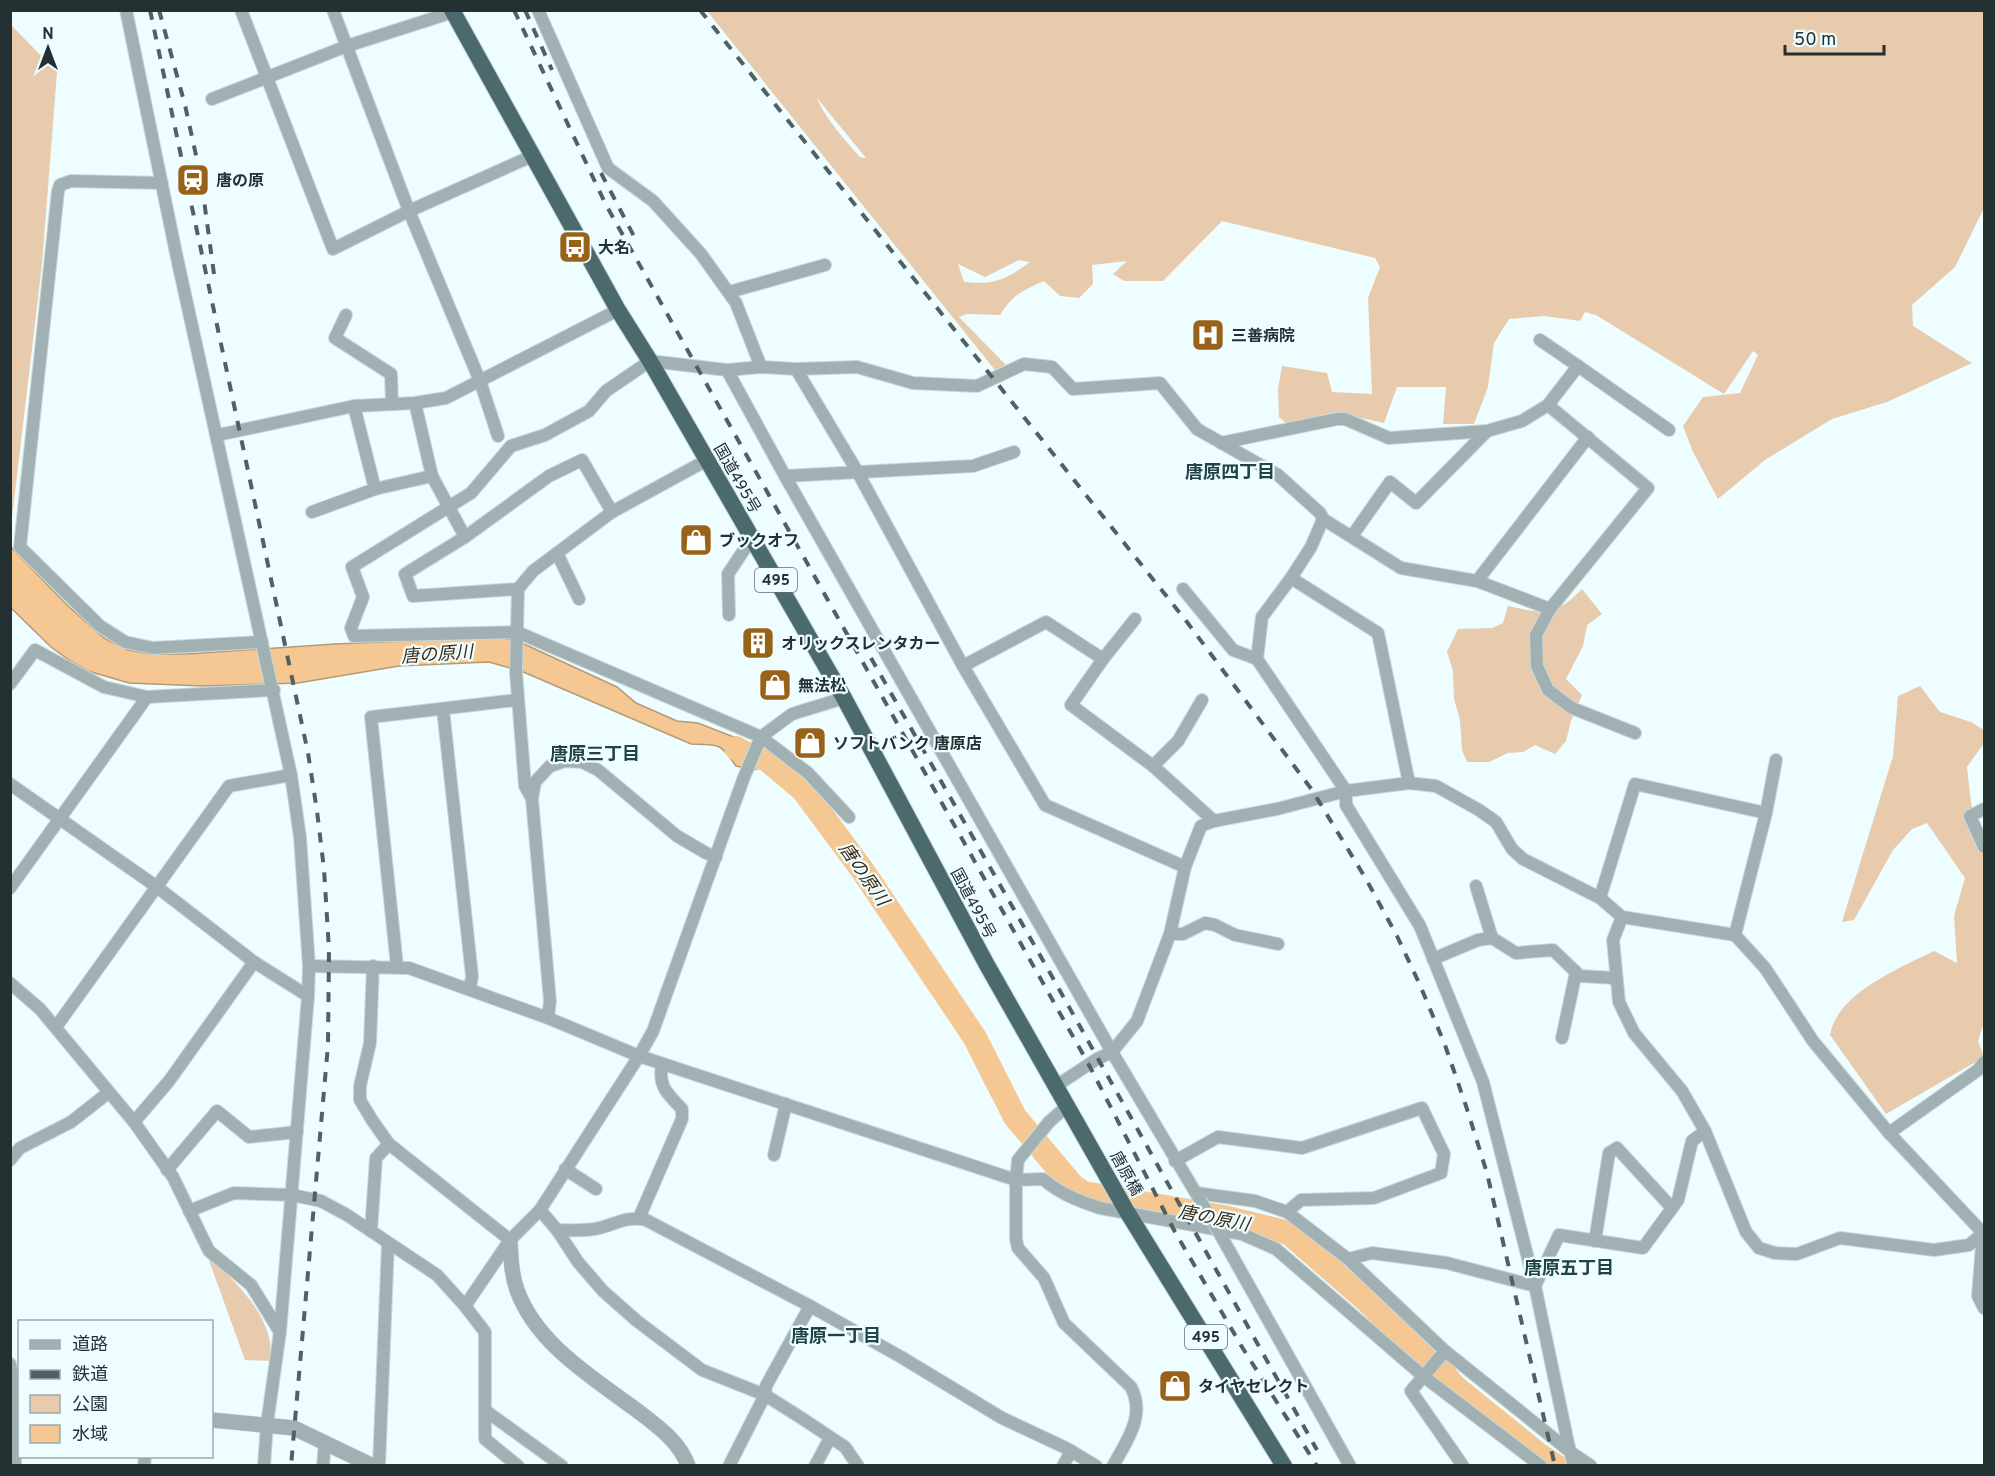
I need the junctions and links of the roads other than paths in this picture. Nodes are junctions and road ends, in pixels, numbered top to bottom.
1 (126, 10) edge
2 (241, 10) edge
3 (333, 10) edge
4 (538, 10) edge
5 (452, 11) edge
6 (347, 46) junction
7 (267, 79) junction
8 (212, 99) dead end
9 (532, 156) junction
10 (162, 183) junction
11 (409, 211) junction
12 (825, 265) dead end
13 (729, 292) junction
14 (618, 310) junction
15 (346, 315) dead end
16 (1540, 340) dead end
17 (650, 361) junction
18 (1578, 366) junction
19 (761, 367) junction
20 (796, 369) junction
21 (726, 370) junction
22 (480, 381) junction
23 (392, 403) junction
24 (415, 403) junction
25 (1548, 405) junction
26 (354, 406) junction
27 (1669, 430) dead end
28 (1487, 431) junction
29 (218, 435) junction
30 (498, 436) dead end
31 (1588, 437) junction
32 (1221, 443) junction
33 (1014, 452) dead end
34 (707, 460) junction
35 (857, 471) junction
36 (432, 476) junction
37 (785, 476) junction
38 (375, 489) junction
39 (447, 508) junction
40 (312, 512) dead end
41 (612, 512) junction
42 (1323, 519) junction
43 (1352, 536) junction
44 (465, 537) junction
45 (752, 538) junction
46 (558, 553) junction
47 (1291, 578) junction
48 (1476, 580) junction
49 (518, 589) junction
50 (1183, 589) dead end
51 (579, 599) dead end
52 (1550, 609) junction
53 (729, 615) dead end
54 (1135, 619) dead end
55 (516, 636) junction
56 (263, 647) junction
57 (1103, 659) junction
58 (1257, 659) junction
59 (963, 666) junction
60 (10, 684) edge
61 (274, 690) junction
62 (147, 697) junction
63 (844, 698) junction
64 (517, 700) junction
65 (1202, 700) dead end
66 (443, 710) junction
67 (1635, 733) dead end
68 (761, 736) junction
69 (1776, 760) dead end
70 (1153, 766) junction
71 (291, 776) junction
72 (1409, 783) junction
73 (10, 784) edge
74 (1346, 791) junction
75 (532, 799) junction
76 (1984, 809) edge
77 (1766, 813) junction
78 (849, 818) dead end
79 (59, 819) junction
80 (1214, 821) junction
81 (1984, 847) edge
82 (716, 857) junction
83 (1185, 867) junction
84 (1476, 886) dead end
85 (157, 887) junction
86 (10, 888) edge
87 (1600, 898) junction
88 (1622, 917) junction
89 (1170, 934) junction
90 (1735, 935) junction
91 (1492, 938) junction
92 (1278, 944) dead end
93 (1434, 959) junction
94 (254, 962) junction
95 (309, 966) junction
96 (373, 966) junction
97 (397, 966) junction
98 (1576, 972) junction
99 (1615, 978) junction
100 (10, 983) edge
101 (470, 989) junction
102 (308, 996) junction
103 (548, 1018) junction
104 (56, 1027) junction
105 (1562, 1038) dead end
106 (1112, 1052) junction
107 (639, 1056) junction
108 (1984, 1062) edge
109 (662, 1064) junction
110 (1056, 1086) junction
111 (108, 1093) junction
112 (786, 1104) junction
113 (1067, 1106) junction
114 (134, 1122) junction
115 (1705, 1131) junction
116 (297, 1132) junction
117 (1889, 1133) junction
118 (389, 1143) junction
119 (1095, 1153) joint
120 (774, 1155) dead end
121 (10, 1160) edge
122 (1175, 1161) junction
123 (565, 1169) junction
124 (167, 1170) junction
125 (1016, 1180) junction
126 (596, 1189) dead end
127 (292, 1195) junction
128 (1198, 1197) junction
129 (1672, 1208) junction
130 (540, 1210) junction
131 (189, 1211) junction
132 (1128, 1211) junction
133 (1287, 1212) junction
134 (639, 1218) junction
135 (557, 1230) junction
136 (371, 1232) junction
137 (1983, 1233) junction
138 (510, 1240) junction
139 (1595, 1241) junction
140 (388, 1243) junction
141 (1348, 1259) junction
142 (1535, 1286) junction
143 (465, 1306) junction
144 (810, 1306) junction
145 (1984, 1308) edge
146 (280, 1332) junction
147 (1443, 1354) junction
148 (10, 1365) edge
149 (1425, 1374) junction
150 (765, 1395) junction
151 (15, 1402) edge
152 (486, 1411) junction
153 (213, 1420) edge
154 (267, 1424) junction
155 (830, 1438) junction
156 (325, 1442) junction
157 (1071, 1451) junction
158 (1573, 1460) edge
159 (15, 1466) edge
160 (264, 1466) edge
161 (323, 1466) edge
162 (373, 1466) edge
163 (379, 1466) edge
164 (518, 1466) edge
165 (562, 1466) edge
166 (688, 1466) edge
167 (729, 1466) edge
168 (816, 1466) edge
169 (858, 1466) edge
170 (1063, 1466) edge
171 (1096, 1466) edge
172 (1113, 1466) edge
173 (1284, 1466) edge
174 (1350, 1466) edge
175 (1463, 1466) edge
176 (1541, 1466) edge
177 (1591, 1466) edge

1 - 10 street
2 - 7 street
3 - 6 street
4 - 13 street
5 - 6 street
5 - 9 highway, 国道495号 / 495
6 - 7 street
6 - 11 street
7 - 8 street
7 - 11 street
9 - 11 street
9 - 14 highway, 国道495号 / 495
10 - 29 street
10 - 56 street
11 - 22 street
12 - 13 street
13 - 19 street
14 - 17 highway, 国道495号 / 495
14 - 22 street
15 - 23 street
16 - 18 street
17 - 21 street
17 - 34 highway, 国道495号 / 495
17 - 39 street
18 - 25 street
18 - 27 street
19 - 20 street
19 - 21 street
20 - 32 street
20 - 35 street
21 - 37 street
22 - 24 street
22 - 30 street
23 - 24 street
23 - 26 street
24 - 36 street
25 - 28 street
25 - 31 street
26 - 29 street
26 - 38 street
28 - 32 street
28 - 43 street
29 - 56 street
31 - 48 street
31 - 52 street
32 - 42 street
33 - 35 street
34 - 41 street
34 - 45 highway, 国道495号 / 495
35 - 37 street
35 - 59 street
36 - 38 street
36 - 39 street
37 - 106 street
38 - 40 street
39 - 44 street
39 - 55 street
41 - 44 street
41 - 46 street
42 - 43 street
42 - 47 street
43 - 48 street
44 - 49 street
45 - 53 street
45 - 63 highway, 国道495号 / 495
46 - 49 street
46 - 51 street
47 - 58 street
47 - 72 street
48 - 52 street
49 - 55 street
50 - 58 street
52 - 67 street
54 - 57 street
55 - 64 street
55 - 68 street
56 - 61 street
57 - 59 street
57 - 70 street
58 - 74 street
59 - 83 street
60 - 62 street
61 - 62 street
61 - 71 street
62 - 79 street
63 - 68 street
63 - 110 highway, 国道495号 / 495
64 - 66 street
64 - 75 street
65 - 70 street
66 - 97 street
66 - 101 street
68 - 78 street
68 - 82 street
69 - 77 street
70 - 80 street
71 - 85 street
71 - 95 street
72 - 74 street
72 - 87 street
73 - 79 street
74 - 80 street
74 - 93 street
75 - 82 street
75 - 103 street
76 - 81 street
77 - 87 street
77 - 90 street
79 - 85 street
79 - 86 street
80 - 83 street
82 - 107 street
83 - 89 street
84 - 91 street
85 - 94 street
85 - 104 street
87 - 88 street
88 - 90 street
88 - 99 street
89 - 92 street
89 - 106 street
90 - 117 street
91 - 93 street
91 - 98 street
93 - 142 street
94 - 102 street
94 - 114 street
95 - 96 street
95 - 102 street
96 - 97 street
96 - 118 street
97 - 101 street
98 - 99 street
98 - 105 street
99 - 115 street
100 - 104 street
101 - 103 street
102 - 116 street
103 - 107 street
104 - 111 street
106 - 110 street
106 - 122 street
107 - 109 street
107 - 123 street
108 - 117 street
109 - 112 street
109 - 134 street
110 - 113 highway, 国道495号 / 495
111 - 114 street
111 - 121 street
112 - 120 street
112 - 125 street
113 - 119 highway, 国道495号 / 495
113 - 125 street
114 - 124 street
115 - 129 street
115 - 137 street
116 - 124 street
116 - 127 street
117 - 137 street
118 - 136 street
118 - 138 street
119 - 132 highway, 唐原橋 / 495
122 - 128 street
122 - 133 street
123 - 126 street
123 - 130 street
124 - 131 street
125 - 132 street
125 - 172 street
127 - 131 street
127 - 136 street
127 - 146 street
128 - 133 street
128 - 174 street, bridge
129 - 139 street
129 - 139 street
130 - 135 street
130 - 138 street
131 - 146 street
132 - 149 street
132 - 173 highway, 495
133 - 141 street
134 - 135 street
134 - 144 street
135 - 150 street
136 - 140 street
137 - 145 street
138 - 143 street
138 - 166 street
139 - 142 street
140 - 143 street
140 - 163 street
141 - 142 street
141 - 147 street
142 - 158 street
143 - 152 street
144 - 150 street
144 - 157 street
146 - 154 street
147 - 149 street
147 - 158 street
148 - 151 street
149 - 175 street
149 - 176 street
150 - 155 street
150 - 167 street
151 - 159 street
152 - 164 street
152 - 165 street
153 - 154 street
154 - 156 street
154 - 160 street
155 - 168 street
155 - 169 street
156 - 161 street
156 - 162 street
157 - 170 street
157 - 171 street
158 - 177 street

